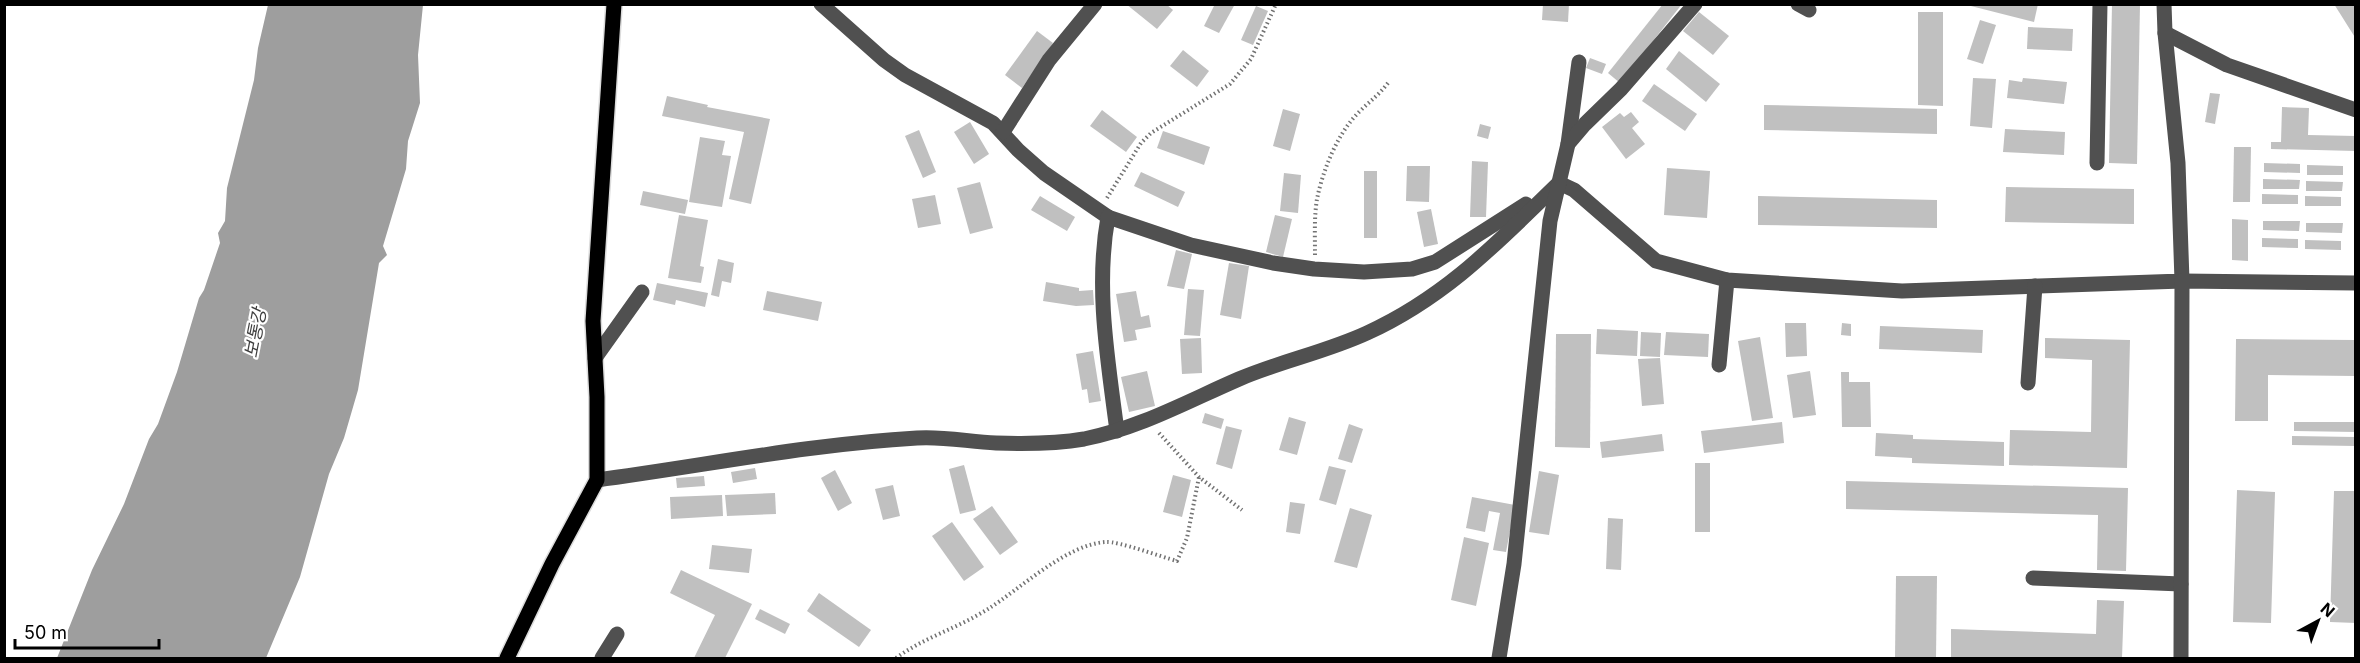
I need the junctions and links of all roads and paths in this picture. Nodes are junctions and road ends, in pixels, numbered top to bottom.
1 (614, 4) edge
2 (821, 4) edge
3 (1095, 4) edge
4 (1275, 4) edge
5 (1695, 4) edge
6 (2100, 4) edge
7 (2164, 4) edge
8 (2164, 33) junction
9 (1579, 62) dead end
10 (1388, 83) dead end
11 (2355, 110) edge
12 (1003, 132) junction
13 (1568, 144) junction
14 (2097, 163) dead end
15 (1559, 183) junction
16 (1104, 214) junction
17 (1314, 268) junction
18 (1727, 280) junction
19 (2182, 281) junction
20 (2355, 283) edge
21 (2035, 286) junction
22 (642, 292) dead end
23 (595, 358) junction
24 (1719, 365) dead end
25 (2028, 383) dead end
26 (1149, 421) junction
27 (1117, 431) junction
28 (1199, 477) junction
29 (597, 480) junction
30 (1242, 510) dead end
31 (2033, 578) dead end
32 (2181, 584) junction
33 (617, 634) dead end
34 (507, 658) edge
35 (602, 658) edge
36 (896, 658) edge
37 (1498, 658) edge
38 (2181, 658) edge

1 - 23 main road
2 - 12 street
3 - 12 street
4 - 16 path
5 - 13 street
6 - 14 street
7 - 8 street
8 - 11 street
8 - 19 street
9 - 13 street
10 - 17 path
12 - 16 street
13 - 15 street
15 - 17 street
15 - 18 street
15 - 26 street
15 - 37 street
16 - 17 street
16 - 27 street
18 - 21 street
18 - 24 street
19 - 20 street
19 - 21 street
19 - 32 street
21 - 25 street
22 - 23 street
23 - 29 main road
26 - 27 street
26 - 28 path
27 - 29 street
28 - 30 path
28 - 36 path
29 - 34 main road
31 - 32 street
32 - 38 street
33 - 35 street

